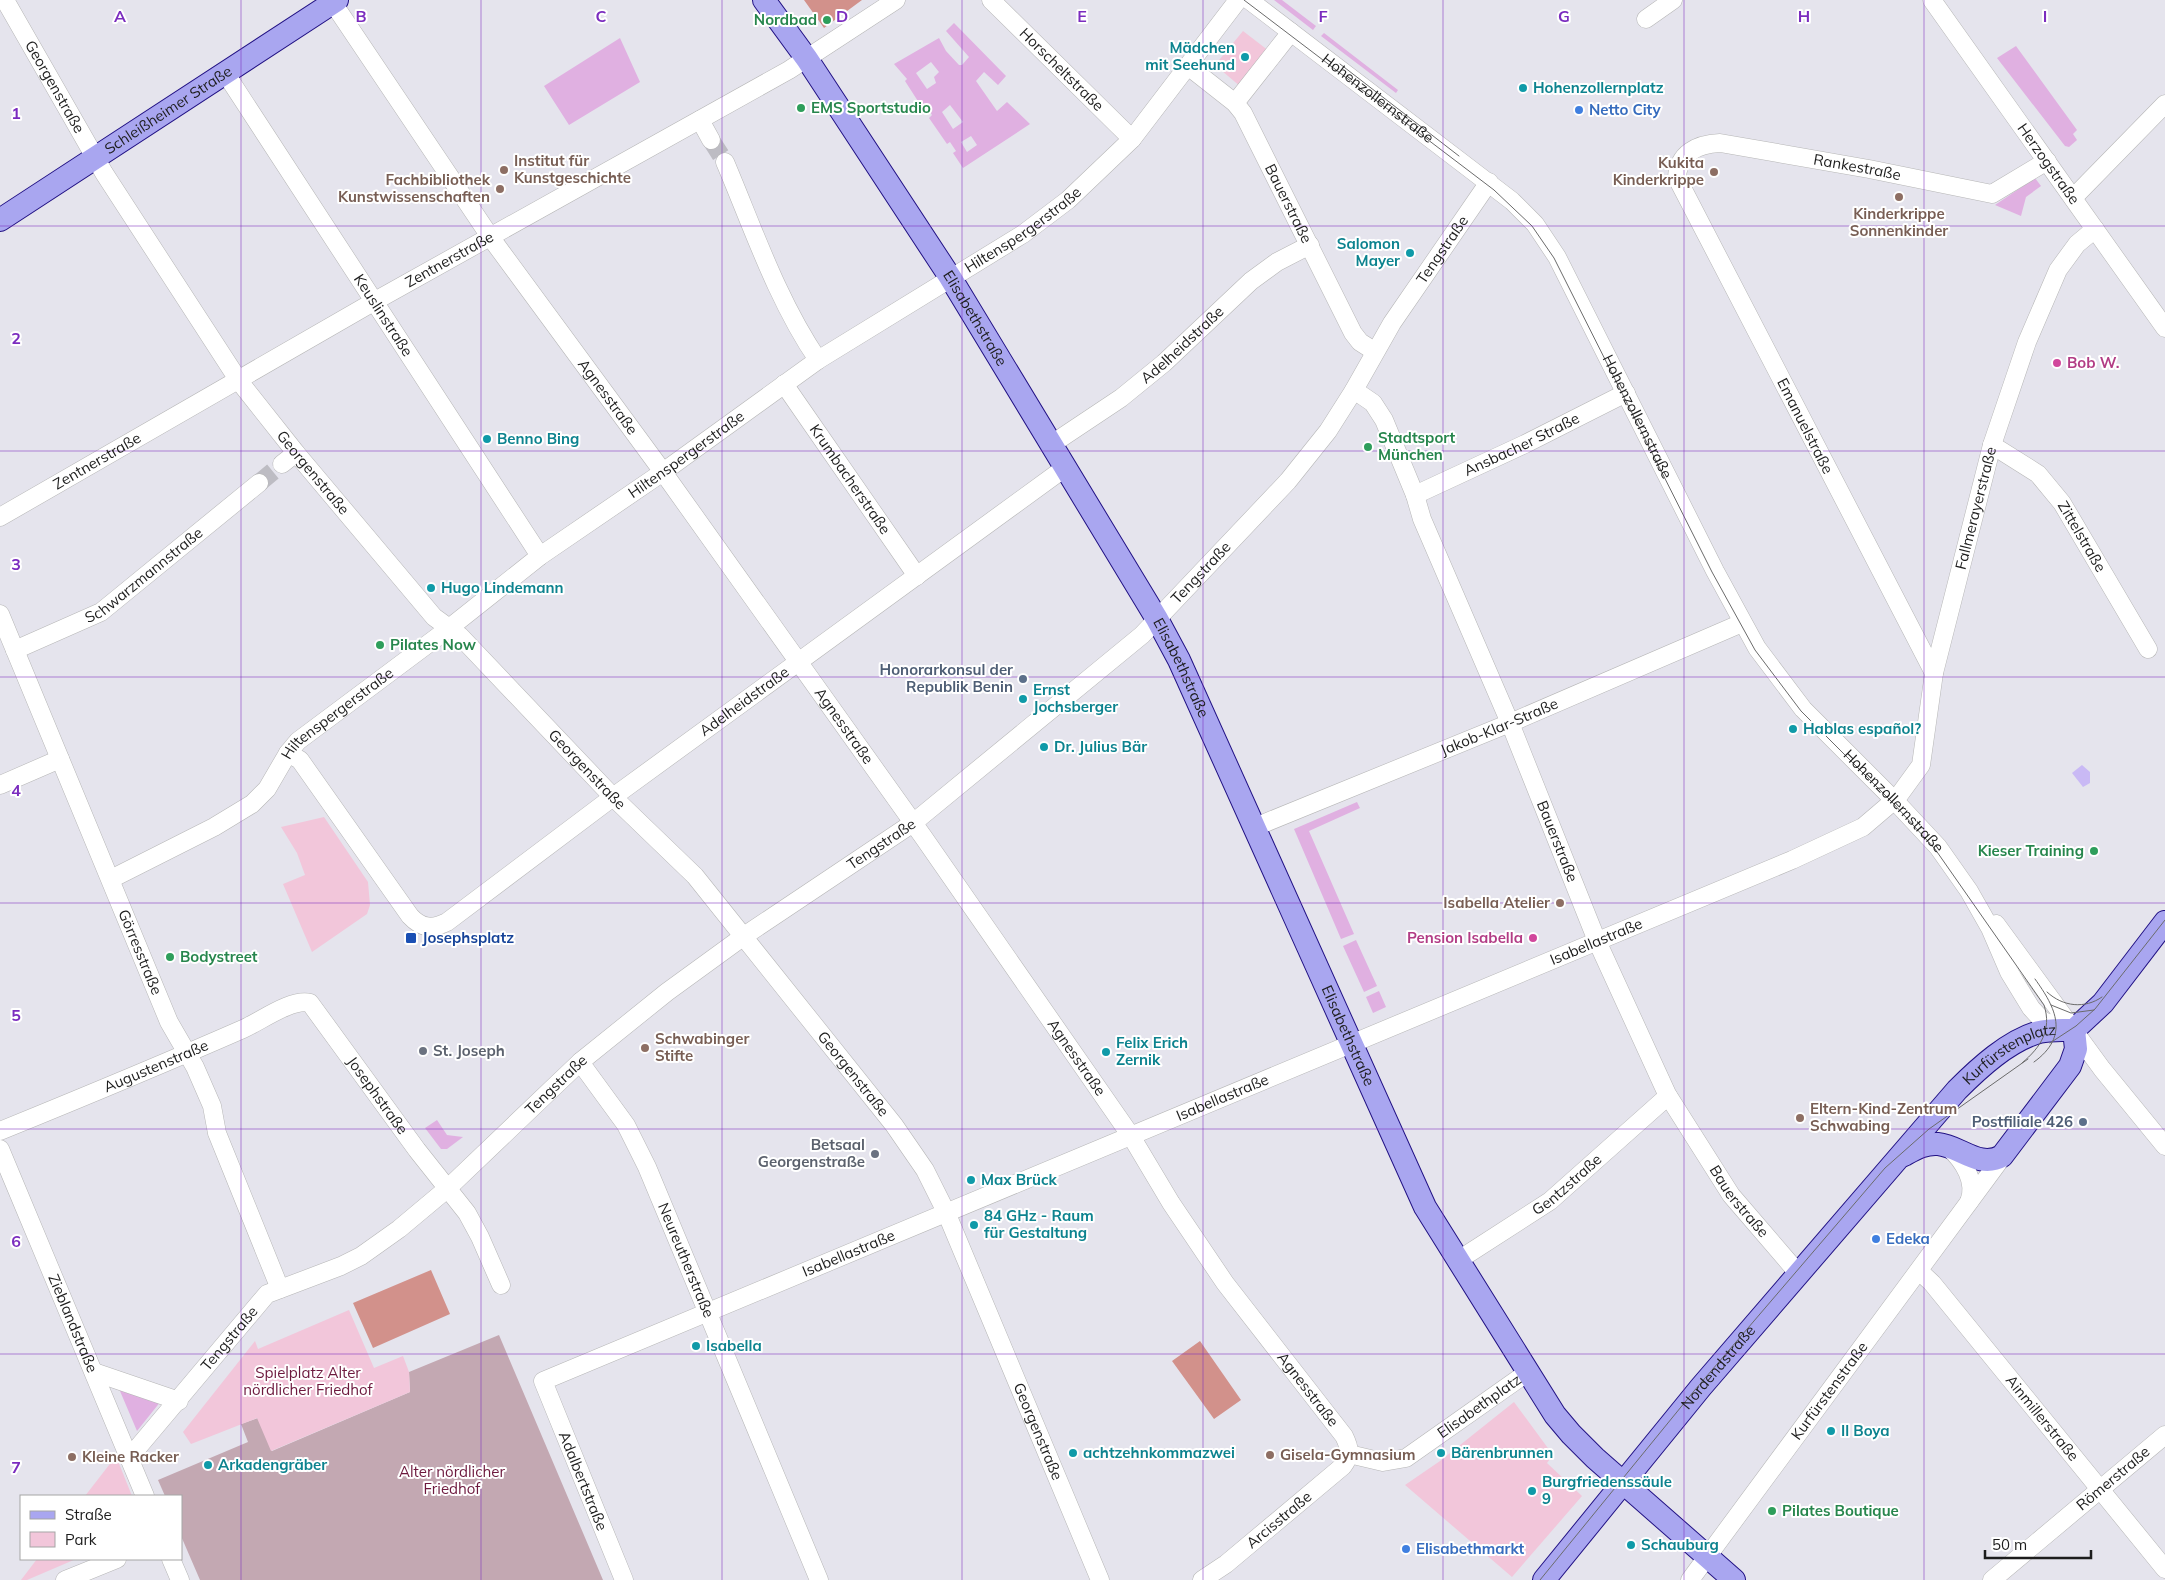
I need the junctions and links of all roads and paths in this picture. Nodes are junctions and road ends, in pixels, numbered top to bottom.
1 (5, 0) edge
2 (764, 0) edge
3 (896, 0) edge
4 (991, 0) edge
5 (1238, 0) edge
6 (1248, 0) edge
7 (1673, 0) edge
8 (1932, 0) edge
9 (334, 1) edge
10 (1646, 19) dead end
11 (1291, 32) junction
12 (807, 59) junction
13 (1188, 66) junction
14 (226, 74) junction
15 (1235, 103) junction
16 (2165, 104) edge
17 (700, 120) junction
18 (1132, 139) junction
19 (711, 140) tunnel mouth
20 (96, 159) junction
21 (2047, 161) junction
22 (725, 162) tunnel mouth
23 (1677, 178) joint
24 (1488, 182) junction
25 (2073, 198) junction
26 (0, 220) edge
27 (2095, 229) junction
28 (491, 238) junction
29 (1310, 245) junction
30 (950, 277) junction
31 (375, 301) junction
32 (2165, 328) edge
33 (1374, 351) junction
34 (818, 360) junction
35 (239, 381) junction
36 (784, 384) junction
37 (1354, 390) junction
38 (1626, 393) junction
39 (1052, 444) junction
40 (1992, 445) junction
41 (296, 453) junction
42 (282, 464) tunnel mouth
43 (1066, 466) junction
44 (663, 472) junction
45 (259, 483) tunnel mouth
46 (1415, 495) junction
47 (0, 517) edge
48 (540, 556) junction
49 (917, 576) junction
50 (0, 614) edge
51 (1157, 619) junction
52 (1742, 623) junction
53 (448, 629) junction
54 (2148, 649) dead end
55 (16, 650) junction
56 (799, 662) junction
57 (1934, 673) junction
58 (1510, 723) junction
59 (288, 752) junction
60 (60, 760) junction
61 (0, 785) edge
62 (613, 797) junction
63 (1895, 801) junction
64 (913, 823) junction
65 (1255, 827) junction
66 (111, 879) junction
67 (1970, 891) junction
68 (2165, 922) edge
69 (744, 936) junction
70 (1596, 941) junction
71 (310, 1003) joint
72 (2031, 1008) junction
73 (2074, 1030) junction
74 (2030, 1035) junction
75 (1351, 1045) junction
76 (187, 1054) junction
77 (580, 1062) junction
78 (1668, 1096) junction
79 (1944, 1104) junction
80 (0, 1131) edge
81 (1131, 1136) junction
82 (2165, 1146) edge
83 (1947, 1147) junction
84 (0, 1149) edge
85 (2008, 1150) junction
86 (1897, 1159) junction
87 (448, 1188) junction
88 (1968, 1203) junction
89 (946, 1212) junction
90 (1457, 1261) junction
91 (1918, 1271) junction
92 (1798, 1273) junction
93 (501, 1285) dead end
94 (280, 1289) junction
95 (706, 1312) junction
96 (94, 1372) junction
97 (1528, 1372) junction
98 (543, 1381) joint
99 (179, 1401) junction
100 (2165, 1435) edge
101 (1350, 1454) junction
102 (129, 1458) junction
103 (1623, 1483) junction
104 (2100, 1490) junction
105 (145, 1495) edge
106 (1706, 1557) junction
107 (115, 1560) edge
108 (171, 1560) edge
109 (2165, 1569) edge
110 (65, 1580) edge
111 (180, 1580) edge
112 (624, 1580) edge
113 (819, 1580) edge
114 (1100, 1580) edge
115 (1202, 1580) edge
116 (1544, 1580) edge
117 (1690, 1580) edge
118 (1734, 1580) edge
119 (1992, 1580) edge

1 - 20 street, Georgenstraße
2 - 12 main road, Elisabethstraße
3 - 12 street, Zentnerstraße
4 - 18 street, Horscheltstraße
5 - 13 street, Hiltenspergerstraße
6 - 11 street, Hohenzollernstraße
7 - 10 street
8 - 21 street, Herzogstraße
9 - 14 main road, Schleißheimer Straße
9 - 28 street, Agnesstraße
11 - 15 street
11 - 24 street, Hohenzollernstraße
12 - 17 street, Zentnerstraße
12 - 30 main road, Elisabethstraße
13 - 15 street, Bauerstraße
13 - 18 street, Hiltenspergerstraße
14 - 20 main road, Schleißheimer Straße
14 - 31 street, Keuslinstraße
15 - 29 street, Bauerstraße
16 - 25 street
17 - 19 street
17 - 28 street, Zentnerstraße
18 - 30 street, Hiltenspergerstraße
20 - 26 main road, Schleißheimer Straße
20 - 35 street, Georgenstraße
21 - 23 street, Rankestraße
21 - 25 street, Herzogstraße
22 - 34 street
23 - 57 street, Emanuelstraße
24 - 33 street, Tengstraße
24 - 38 street, Hohenzollernstraße
25 - 27 street, Herzogstraße
27 - 32 street, Herzogstraße
27 - 40 street, Fallmerayerstraße
28 - 31 street, Zentnerstraße
28 - 44 street, Agnesstraße
29 - 33 street, Bauerstraße
29 - 39 street, Adelheidstraße
30 - 34 street, Hiltenspergerstraße
30 - 39 main road, Elisabethstraße
31 - 35 street, Zentnerstraße
31 - 48 street, Keuslinstraße
33 - 37 street, Tengstraße
34 - 36 street, Hiltenspergerstraße
35 - 41 street, Georgenstraße
35 - 47 street, Zentnerstraße
36 - 44 street, Hiltenspergerstraße
36 - 49 street, Krumbacherstraße
37 - 46 street, Bauerstraße
37 - 51 street, Tengstraße
38 - 46 street, Ansbacher Straße
38 - 52 street, Hohenzollernstraße
39 - 43 main road, Elisabethstraße
40 - 54 street, Zittelstraße
40 - 57 street, Fallmerayerstraße
41 - 42 street
41 - 53 street, Georgenstraße
43 - 49 street, Adelheidstraße
43 - 51 main road, Elisabethstraße
44 - 48 street, Hiltenspergerstraße
44 - 56 street, Agnesstraße
45 - 55 street, Schwarzmannstraße
46 - 58 street, Bauerstraße
48 - 53 street, Hiltenspergerstraße
49 - 56 street, Adelheidstraße
50 - 55 street, Görresstraße
51 - 64 street, Tengstraße
51 - 65 main road, Elisabethstraße
52 - 58 street, Jakob-Klar-Straße
52 - 63 street, Hohenzollernstraße
53 - 59 street, Hiltenspergerstraße
53 - 62 street, Georgenstraße
55 - 60 street, Görresstraße
56 - 62 street, Adelheidstraße
56 - 64 street, Agnesstraße
57 - 63 street, Fallmerayerstraße
58 - 65 street, Jakob-Klar-Straße
58 - 70 street, Bauerstraße
59 - 62 street, Adelheidstraße
59 - 66 street, Hiltenspergerstraße
60 - 61 street
60 - 66 street, Görresstraße
62 - 69 street, Georgenstraße
63 - 67 street, Hohenzollernstraße
63 - 70 street, Isabellastraße
64 - 69 street, Tengstraße
64 - 81 street, Agnesstraße
65 - 75 main road, Elisabethstraße
66 - 76 street, Görresstraße
67 - 72 street, Hohenzollernstraße
67 - 73 street, Hohenzollernstraße
68 - 73 main road
69 - 77 street, Tengstraße
69 - 89 street, Georgenstraße
70 - 75 street, Isabellastraße
70 - 78 street, Bauerstraße
71 - 76 street, Augustenstraße
71 - 87 street, Josephstraße
72 - 73 street, Hohenzollernstraße
72 - 74 street
73 - 74 main road, Kurfürstenplatz
73 - 82 street, Hohenzollernstraße
73 - 85 main road, Kurfürstenplatz
74 - 79 main road, Kurfürstenplatz
75 - 81 street, Isabellastraße
75 - 90 main road, Elisabethstraße
76 - 80 street, Augustenstraße
76 - 94 street, Görresstraße
77 - 87 street, Tengstraße
77 - 95 street, Neureutherstraße
78 - 90 street, Gentzstraße
78 - 92 street, Bauerstraße
79 - 83 main road
79 - 86 main road, Kurfürstenplatz
81 - 89 street, Isabellastraße
81 - 101 street, Agnesstraße
83 - 85 main road, Kurfürstenplatz
83 - 86 main road, Kurfürstenplatz
83 - 88 street
84 - 96 street, Zieblandstraße
85 - 88 street, Kurfürstenplatz
86 - 92 main road, Nordendstraße
87 - 93 street
87 - 94 street, Tengstraße
88 - 91 street, Kurfürstenstraße
89 - 95 street, Isabellastraße
89 - 114 street, Georgenstraße
90 - 97 main road, Elisabethstraße
91 - 104 street, Ainmillerstraße
91 - 106 street, Kurfürstenstraße
92 - 103 main road, Nordendstraße
94 - 99 street, Tengstraße
95 - 98 street, Isabellastraße
95 - 113 street, Neureutherstraße
96 - 99 street
96 - 102 street, Zieblandstraße
97 - 101 street, Elisabethplatz
97 - 103 main road, Elisabethplatz
98 - 112 street, Adalbertstraße
99 - 102 street, Tengstraße
100 - 104 street, Römerstraße
101 - 115 street, Arcisstraße
102 - 105 street, Zieblandstraße
103 - 106 main road, Elisabethplatz
103 - 116 main road, Nordendstraße
104 - 109 street, Ainmillerstraße
104 - 119 street, Römerstraße
106 - 117 street, Kurfürstenstraße
106 - 118 main road, Elisabethplatz
107 - 110 street
108 - 111 street

